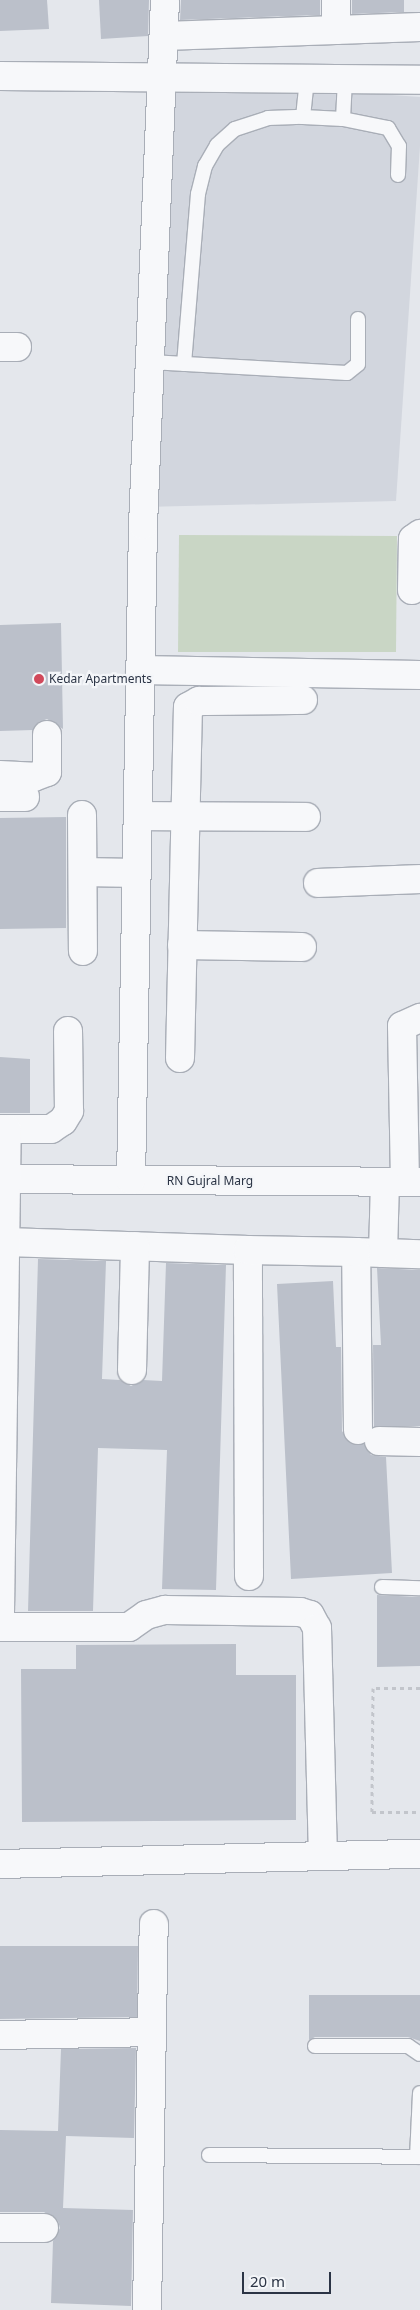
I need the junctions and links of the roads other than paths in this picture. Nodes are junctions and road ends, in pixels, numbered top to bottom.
1 (166, 0) edge
2 (336, 0) edge
3 (420, 27) edge
4 (336, 30) junction
5 (164, 36) junction
6 (0, 76) edge
7 (163, 79) junction
8 (307, 79) junction
9 (345, 79) junction
10 (420, 80) edge
11 (303, 117) junction
12 (343, 119) junction
13 (398, 175) dead end
14 (358, 319) dead end
15 (150, 362) junction
16 (184, 364) junction
17 (420, 534) edge
18 (412, 590) dead end
19 (140, 670) junction
20 (420, 675) edge
21 (303, 700) dead end
22 (47, 735) dead end
23 (0, 775) edge
24 (82, 815) dead end
25 (138, 816) junction
26 (184, 816) junction
27 (306, 817) dead end
28 (83, 872) junction
29 (137, 873) junction
30 (420, 879) edge
31 (318, 883) dead end
32 (182, 945) junction
33 (302, 947) dead end
34 (83, 951) dead end
35 (420, 1018) edge
36 (68, 1030) dead end
37 (180, 1058) dead end
38 (413, 1124) edge
39 (3, 1129) edge
40 (3, 1179) edge
41 (131, 1180) junction
42 (403, 1182) edge
43 (6, 1242) junction
44 (135, 1246) junction
45 (248, 1250) junction
46 (356, 1252) junction
47 (383, 1253) junction
48 (420, 1254) edge
49 (132, 1370) dead end
50 (420, 1442) edge
51 (249, 1576) dead end
52 (382, 1587) dead end
53 (420, 1588) edge
54 (0, 1613) edge
55 (0, 1627) edge
56 (420, 1854) edge
57 (324, 1856) junction
58 (0, 1864) edge
59 (154, 1924) dead end
60 (152, 2032) junction
61 (0, 2035) edge
62 (315, 2046) dead end
63 (420, 2054) edge
64 (420, 2094) edge
65 (209, 2155) dead end
66 (418, 2157) edge
67 (0, 2228) edge
68 (44, 2228) dead end
69 (147, 2310) edge

1 - 5 street
2 - 4 street
3 - 4 street
4 - 5 street
5 - 7 street
6 - 7 street
7 - 8 street
7 - 15 street
8 - 9 street
8 - 11 lane
9 - 10 street
9 - 12 lane
11 - 12 lane
11 - 16 lane
12 - 13 lane
14 - 16 lane
15 - 16 lane
15 - 19 street
17 - 18 street
19 - 20 street
19 - 25 street
21 - 26 street
22 - 23 street
24 - 28 street
25 - 26 street
25 - 29 street
26 - 27 street
26 - 32 street
28 - 29 street
28 - 34 street
29 - 41 street
30 - 31 street
32 - 33 street
32 - 37 street
35 - 38 street
36 - 39 street
38 - 42 street
39 - 40 street
40 - 41 street, RN Gujral Marg
40 - 43 street
41 - 42 street, RN Gujral Marg
42 - 47 street
43 - 44 street
43 - 54 street
44 - 45 street
44 - 49 street
45 - 46 street
45 - 51 street
46 - 47 street
46 - 50 street
47 - 48 street
52 - 53 lane
55 - 57 street
56 - 57 street
57 - 58 street
59 - 60 street
60 - 61 street
60 - 69 street
62 - 63 lane
64 - 66 lane
65 - 66 lane
67 - 68 street

